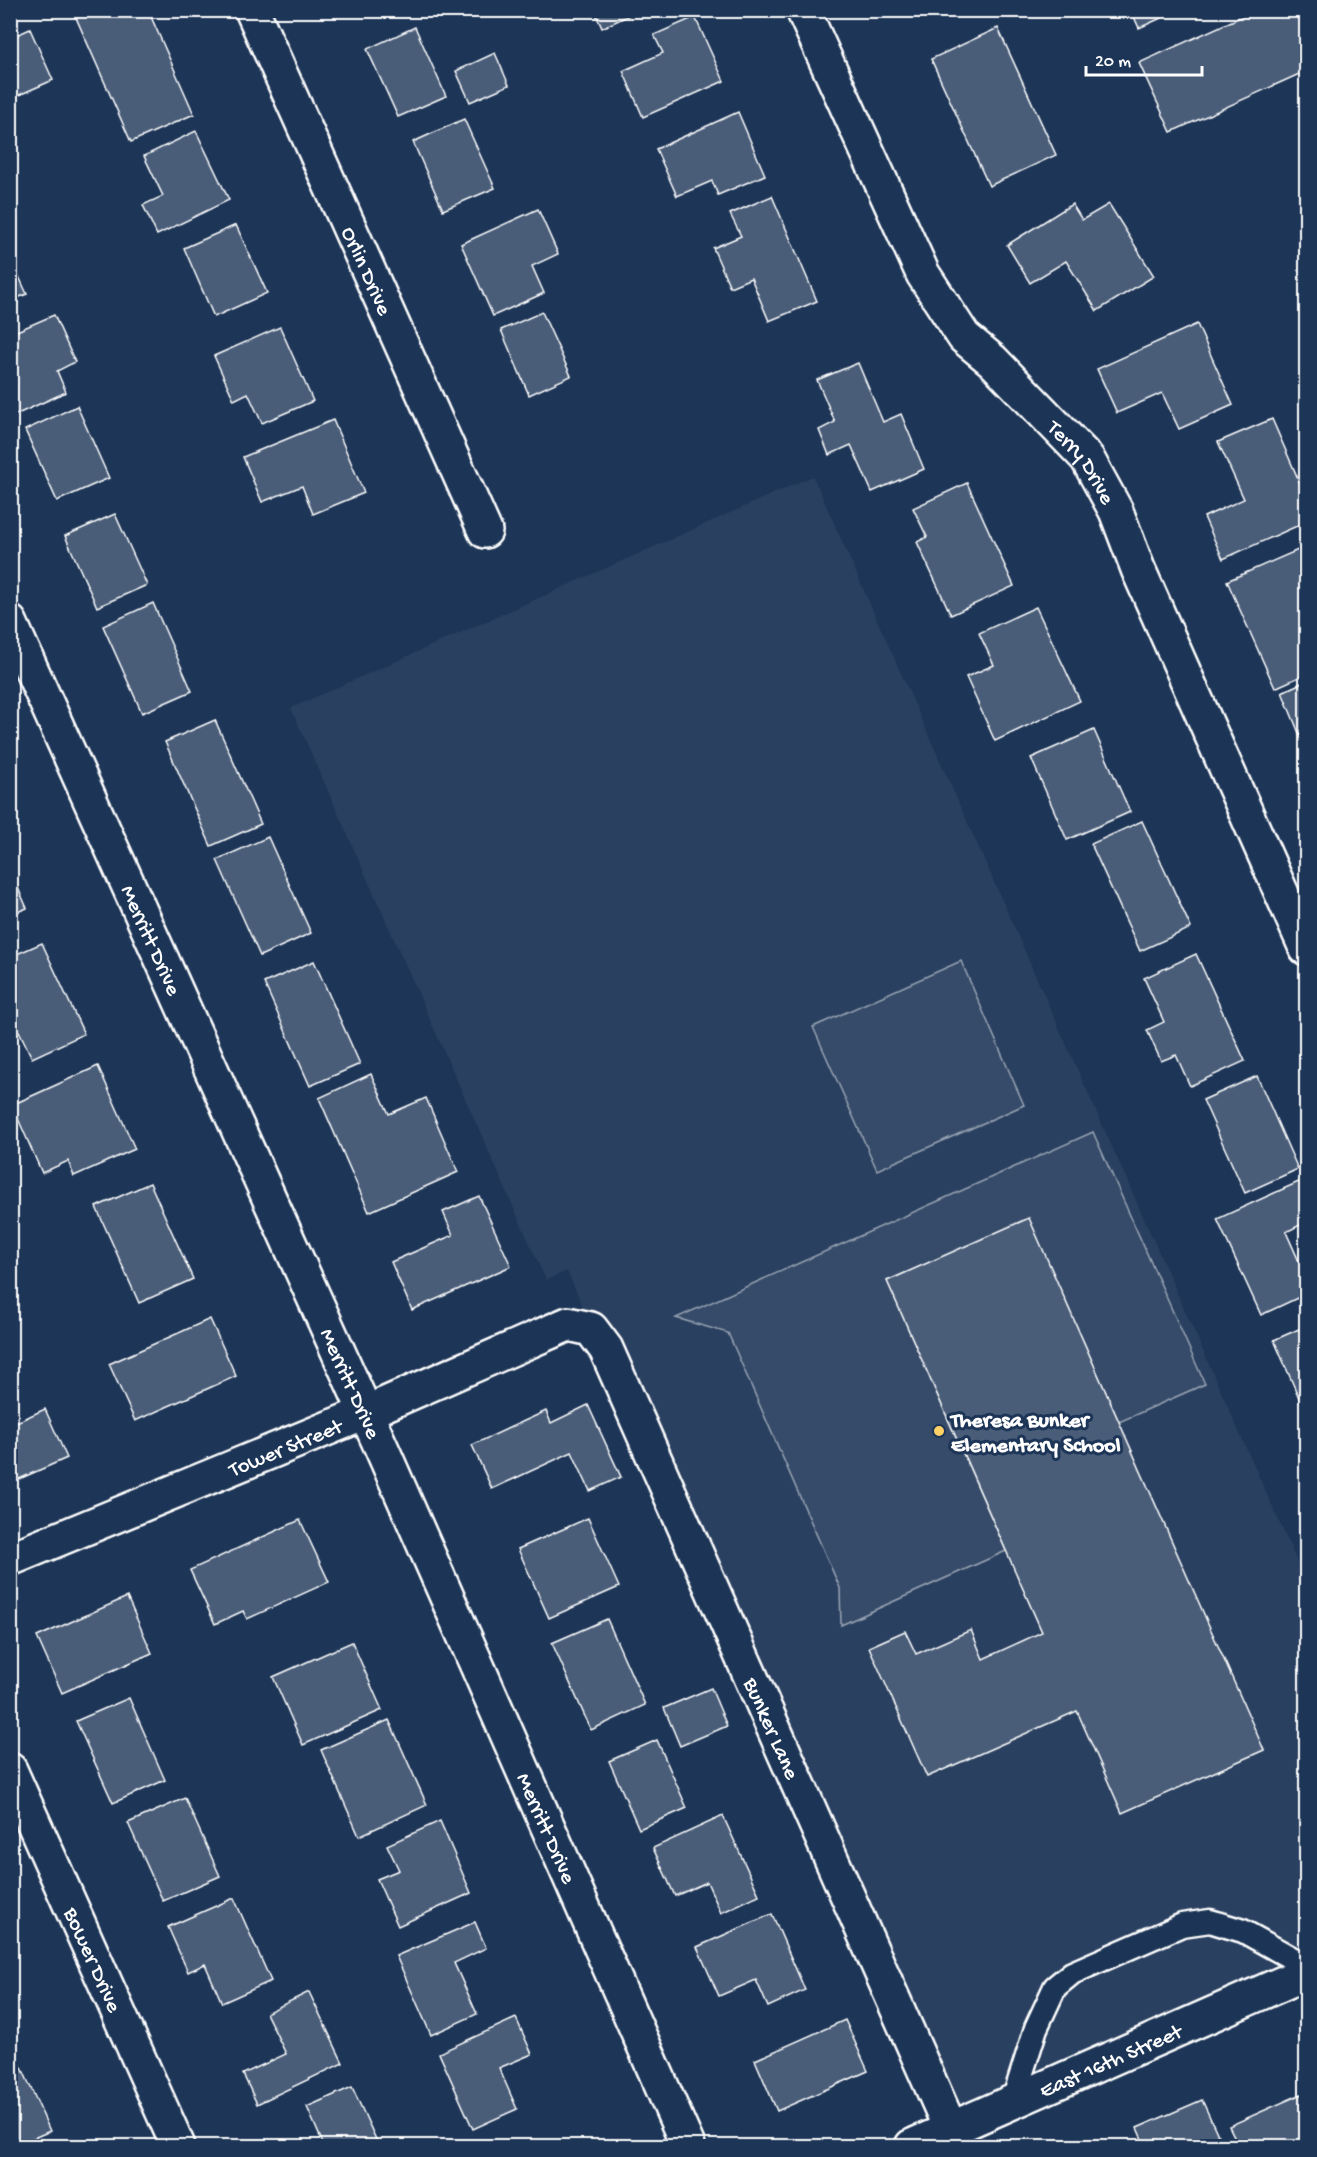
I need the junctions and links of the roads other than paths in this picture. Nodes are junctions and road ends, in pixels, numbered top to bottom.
1 (252, 10) edge
2 (804, 10) edge
3 (485, 531) dead end
4 (10, 622) edge
5 (1306, 948) edge
6 (591, 1329) joint
7 (365, 1413) junction
8 (10, 1559) edge
9 (10, 1770) edge
10 (1306, 1966) edge
11 (1306, 1973) edge
12 (1011, 2104) junction
13 (951, 2130) junction
14 (178, 2146) edge
15 (688, 2146) edge
16 (912, 2146) edge

1 - 3 street, Orlin Drive
2 - 5 street, Terry Drive
4 - 7 street, Merritt Drive
6 - 7 street, Tower Street
6 - 13 street, Bunker Lane
7 - 8 street, Tower Street
7 - 15 street, Merritt Drive
9 - 14 street, Bower Drive
10 - 12 lane
11 - 12 street, East 16th Street
12 - 13 street, East 16th Street
13 - 16 street, East 16th Street

